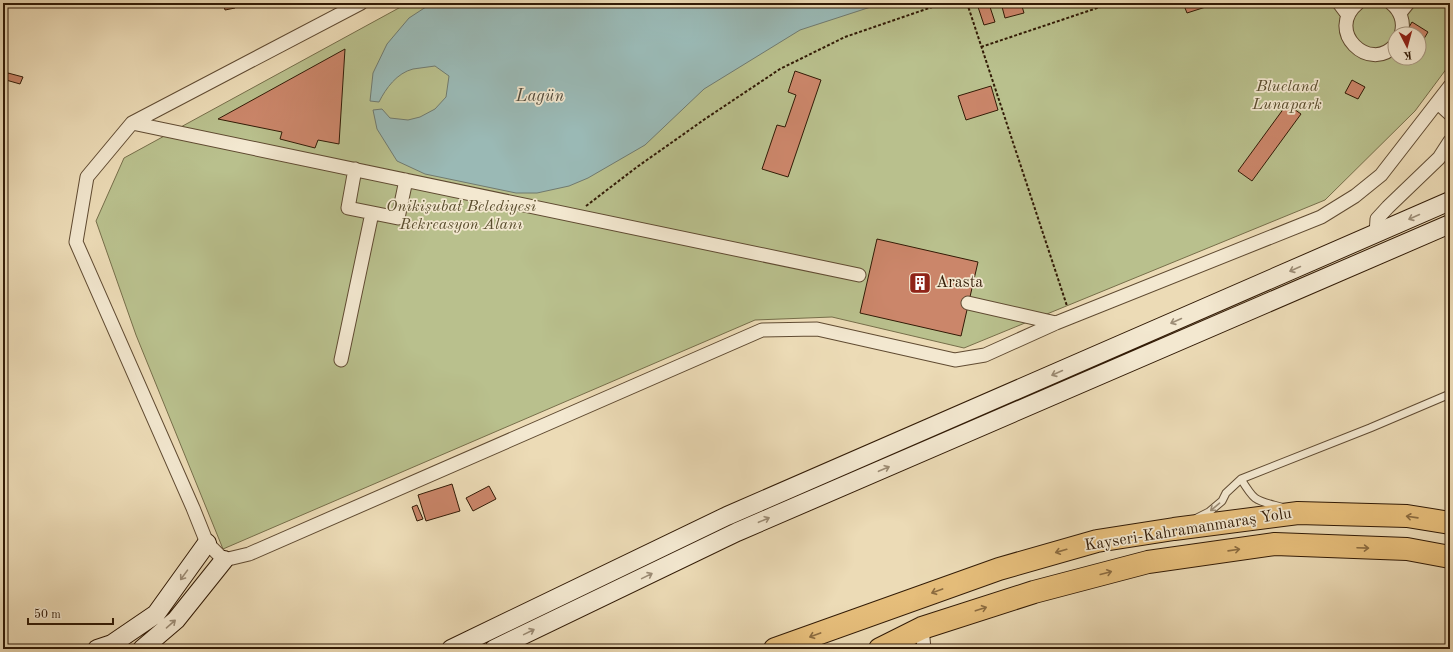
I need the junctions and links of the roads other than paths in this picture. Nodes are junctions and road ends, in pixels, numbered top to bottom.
1 (361, 3) edge
2 (1339, 3) edge
3 (1358, 3) edge
4 (1390, 3) edge
5 (1408, 3) edge
6 (1400, 13) junction
7 (1348, 15) junction
8 (1402, 26) edge
9 (1387, 50) edge
10 (1450, 86) edge
11 (1438, 103) junction
12 (1450, 114) edge
13 (132, 123) junction
14 (1450, 141) edge
15 (355, 170) junction
16 (406, 180) junction
17 (1450, 201) edge
18 (372, 213) junction
19 (1450, 224) edge
20 (1376, 234) junction
21 (859, 275) dead end
22 (968, 303) dead end
23 (1056, 323) junction
24 (341, 360) dead end
25 (1450, 394) edge
26 (1242, 478) junction
27 (1298, 513) junction
28 (1450, 524) edge
29 (1174, 529) junction
30 (207, 543) junction
31 (1450, 557) edge
32 (224, 560) junction
33 (923, 639) edge
34 (97, 649) edge
35 (142, 649) edge
36 (451, 649) edge
37 (494, 649) edge
38 (775, 649) edge
39 (880, 649) edge

1 - 13 street
2 - 7 street
3 - 7 street
4 - 6 street
5 - 6 street
6 - 8 street
7 - 9 street
10 - 11 street
11 - 12 street
11 - 23 street
13 - 15 street
13 - 30 street
14 - 20 street
15 - 16 street
15 - 18 street
16 - 18 street
16 - 21 street
17 -> 20 street
18 - 24 street
37 -> 19 street
20 -> 36 street
22 - 23 street
23 - 32 street
25 - 26 lane
26 - 27 lane
26 -> 29 lane
28 -> 27 highway, Kayseri-Kahramanmaraş Yolu
27 - 29 highway, Kayseri-Kahramanmaraş Yolu
29 -> 38 highway, Kayseri-Kahramanmaraş Yolu
30 - 32 street
30 -> 34 street
33 -> 31 highway, Kayseri-Kahramanmaraş Yolu
35 -> 32 street
33 - 39 highway, Kayseri-Kahramanmaraş Yolu

